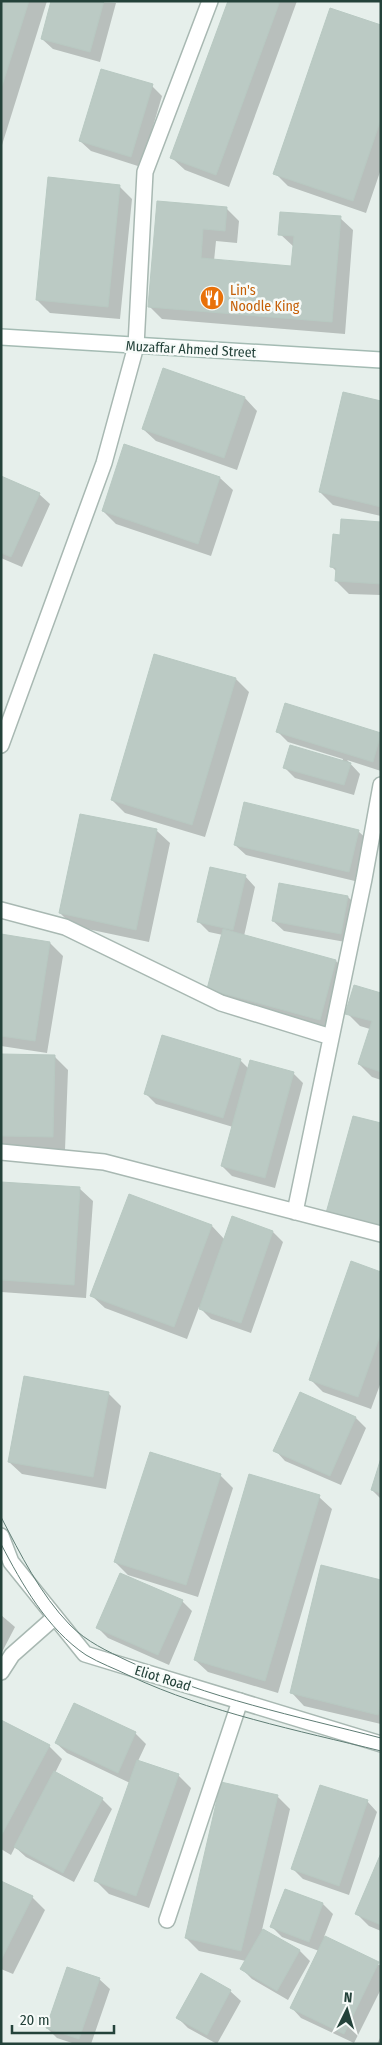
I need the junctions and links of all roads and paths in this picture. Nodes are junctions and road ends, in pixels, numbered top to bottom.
1 (210, 1) edge
2 (1, 337) edge
3 (136, 346) junction
4 (381, 360) edge
5 (1, 745) edge
6 (381, 785) edge
7 (1, 910) edge
8 (331, 1037) junction
9 (1, 1152) edge
10 (296, 1212) junction
11 (381, 1234) edge
12 (1, 1536) edge
13 (56, 1617) junction
14 (1, 1672) edge
15 (240, 1701) junction
16 (381, 1744) edge
17 (167, 1920) dead end

1 - 3 street
2 - 3 street, Muzaffar Ahmed Street
3 - 4 street, Muzaffar Ahmed Street
3 - 5 street
6 - 8 street
7 - 8 street
8 - 10 street
9 - 10 street
10 - 11 street
12 - 13 street, Eliot Road
13 - 14 street
13 - 15 street, Eliot Road
15 - 16 street, Eliot Road
15 - 17 street

